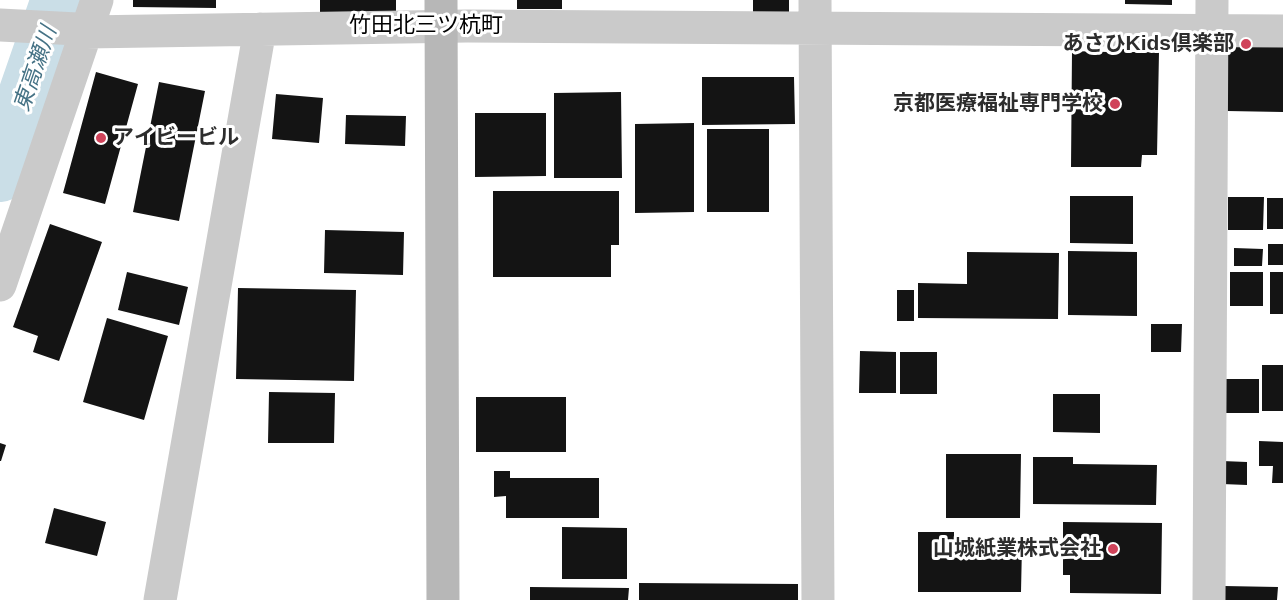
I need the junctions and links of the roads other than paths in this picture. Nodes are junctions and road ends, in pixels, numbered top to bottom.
1 (97, 0) edge
2 (441, 13) edge
3 (815, 14) edge
4 (1212, 16) edge
5 (8, 23) edge
6 (260, 29) junction
7 (82, 31) junction
8 (1283, 31) edge
9 (0, 285) edge
10 (160, 600) edge
11 (443, 600) edge
12 (818, 600) edge
13 (1209, 600) edge

1 - 7 street
2 - 3 street
2 - 6 street
2 - 11 street
3 - 4 street
3 - 12 street
4 - 8 street
4 - 13 street
5 - 7 street
6 - 7 street
6 - 10 street
7 - 9 street

